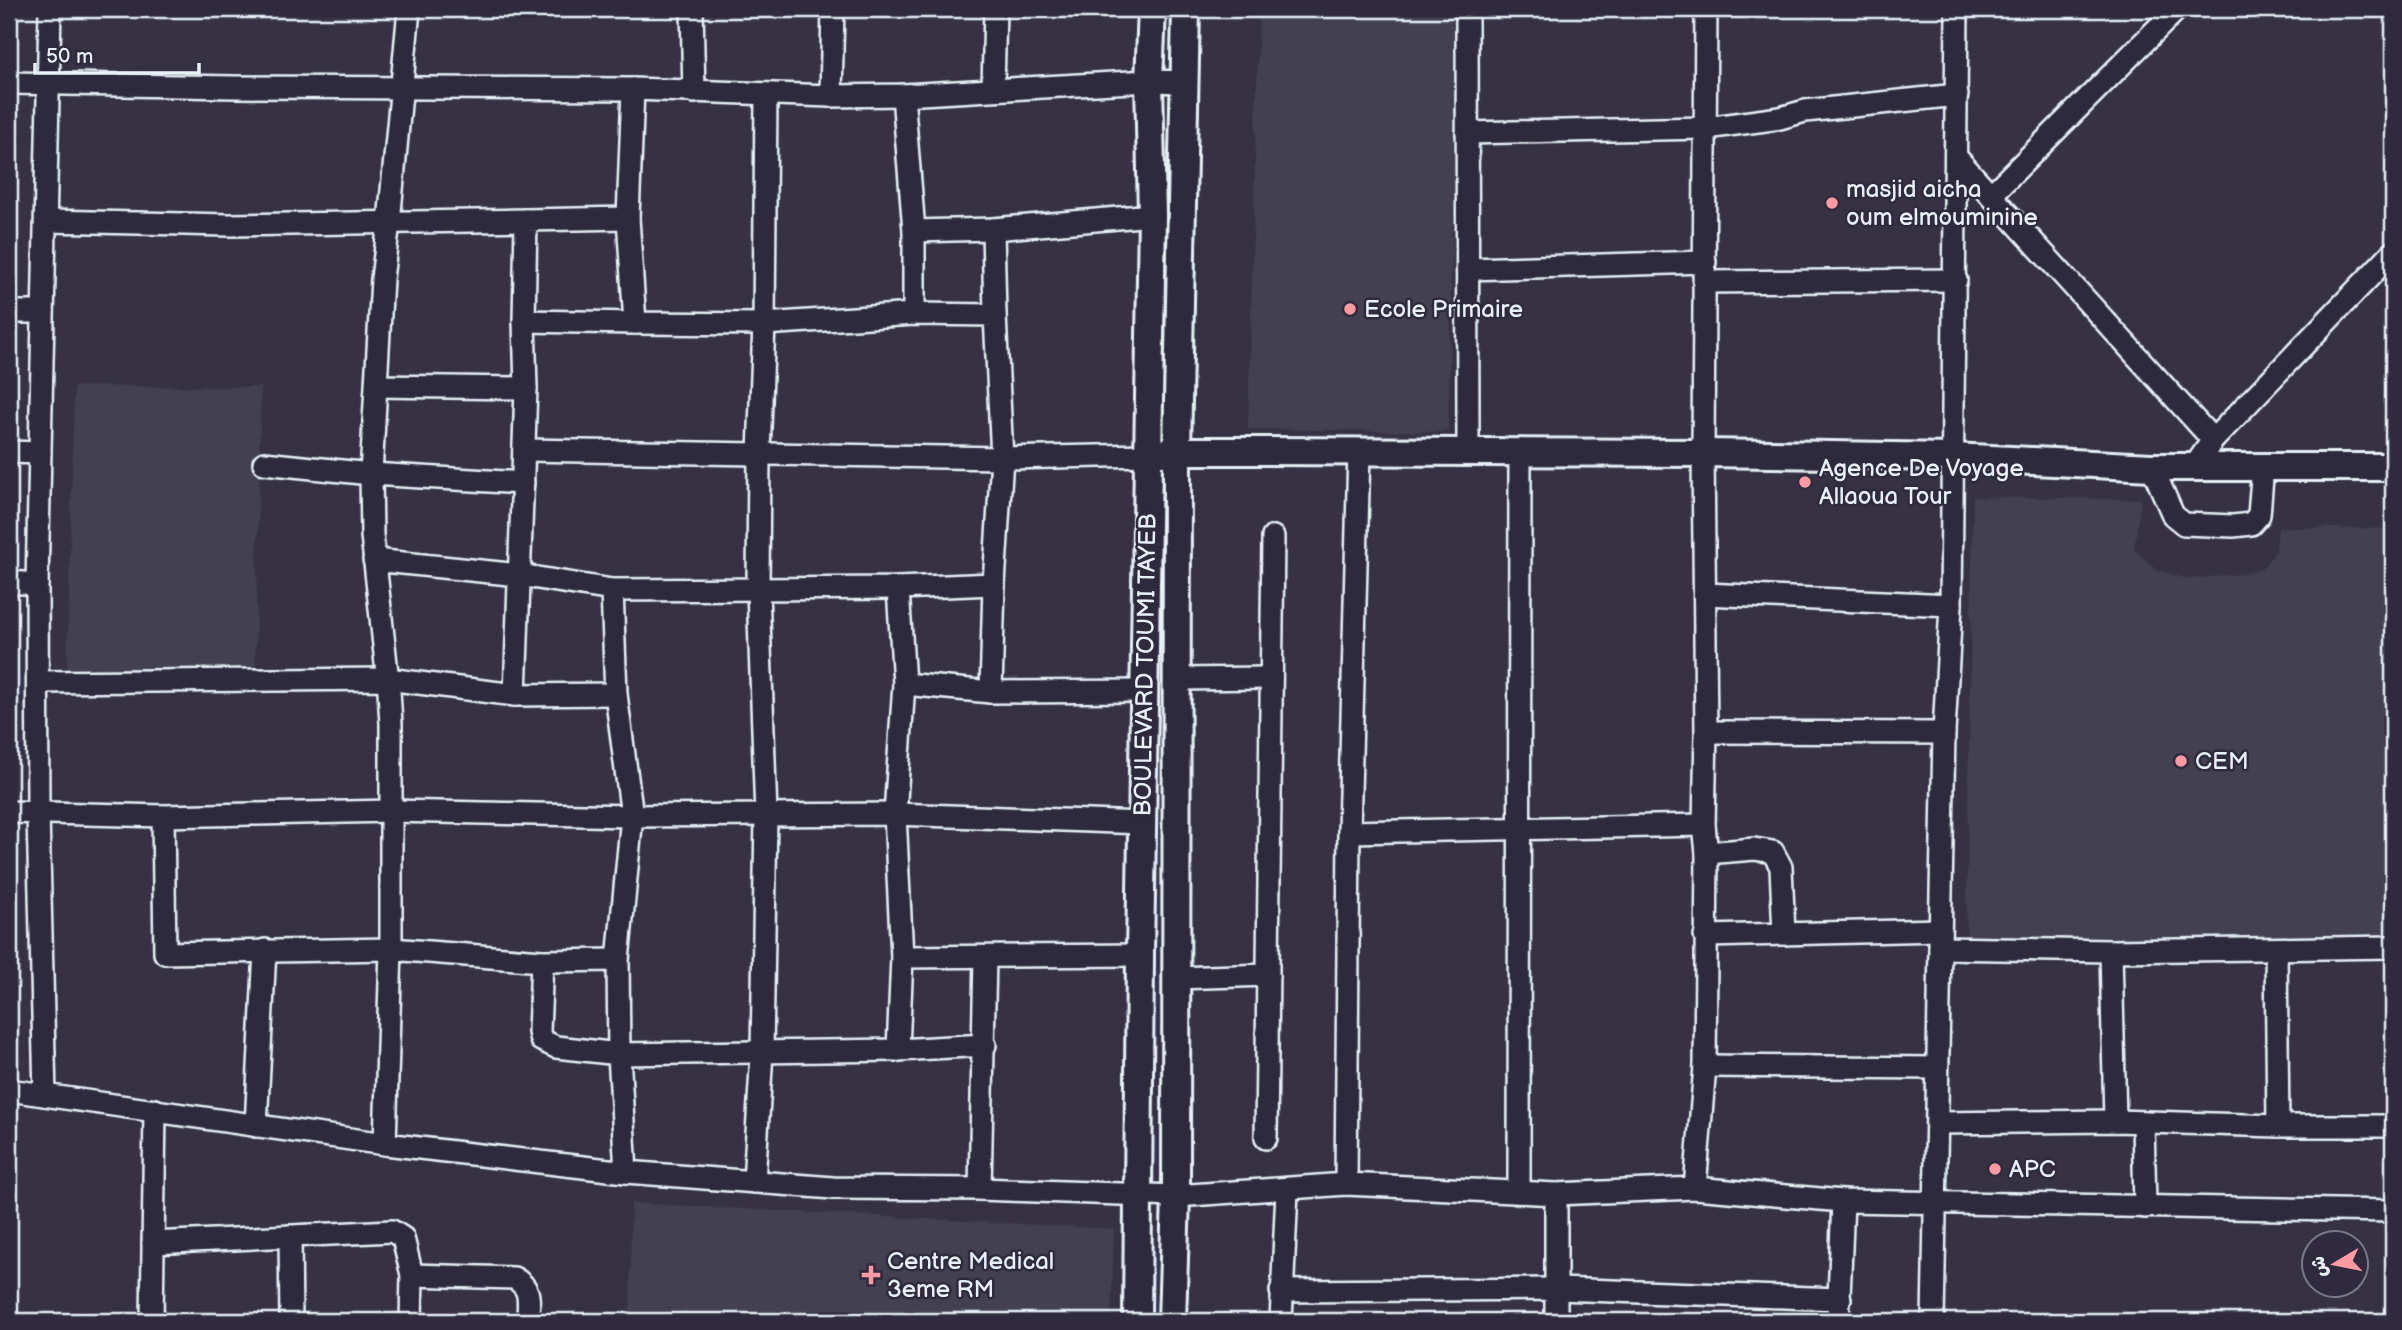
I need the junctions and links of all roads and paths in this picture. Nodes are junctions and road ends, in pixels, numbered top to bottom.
1 (50, 9) edge
2 (409, 9) edge
3 (692, 9) edge
4 (833, 9) edge
5 (995, 9) edge
6 (1152, 9) edge
7 (1186, 9) edge
8 (1467, 9) edge
9 (1706, 9) edge
10 (1957, 9) edge
11 (2178, 9) edge
12 (1149, 81) junction
13 (1185, 82) junction
14 (9, 83) edge
15 (48, 83) junction
16 (403, 87) junction
17 (633, 89) junction
18 (993, 89) junction
19 (694, 92) junction
20 (766, 95) junction
21 (904, 95) junction
22 (1957, 95) junction
23 (831, 96) junction
24 (1706, 128) junction
25 (1467, 133) junction
26 (1957, 158) junction
27 (1991, 195) junction
28 (1152, 215) junction
29 (628, 218) junction
30 (46, 220) junction
31 (526, 220) junction
32 (389, 222) junction
33 (993, 229) junction
34 (914, 231) junction
35 (2393, 252) edge
36 (1468, 269) junction
37 (1705, 272) junction
38 (1956, 281) junction
39 (9, 312) edge
40 (43, 312) junction
41 (914, 314) junction
42 (995, 315) junction
43 (524, 321) junction
44 (635, 323) junction
45 (764, 324) junction
46 (377, 386) junction
47 (526, 388) junction
48 (2213, 440) junction
49 (524, 450) junction
50 (1177, 451) junction
51 (1359, 451) junction
52 (1521, 451) junction
53 (9, 452) edge
54 (1468, 452) junction
55 (40, 453) junction
56 (759, 453) junction
57 (1703, 453) junction
58 (1148, 455) junction
59 (1952, 457) junction
60 (1002, 458) junction
61 (264, 463) dead end
62 (2263, 466) junction
63 (2152, 467) junction
64 (2194, 467) junction
65 (2393, 467) edge
66 (372, 474) junction
67 (523, 483) junction
68 (1273, 537) dead end
69 (374, 560) junction
70 (519, 575) junction
71 (9, 582) edge
72 (37, 584) junction
73 (995, 584) junction
74 (898, 588) junction
75 (758, 589) junction
76 (612, 590) junction
77 (1705, 594) junction
78 (1951, 605) junction
79 (1271, 678) junction
80 (387, 679) junction
81 (1177, 679) junction
82 (38, 682) junction
83 (904, 684) junction
84 (1145, 691) junction
85 (991, 692) junction
86 (616, 694) junction
87 (515, 695) junction
88 (1706, 732) junction
89 (1944, 733) junction
90 (391, 811) junction
91 (9, 812) edge
92 (38, 814) junction
93 (895, 814) junction
94 (163, 816) junction
95 (632, 816) junction
96 (766, 817) junction
97 (1143, 823) junction
98 (1703, 825) junction
99 (1519, 830) junction
100 (1349, 832) junction
101 (1707, 853) junction
102 (1784, 934) junction
103 (1705, 936) junction
104 (1940, 939) junction
105 (2393, 947) edge
106 (391, 949) junction
107 (265, 950) junction
108 (2276, 950) junction
109 (2111, 951) junction
110 (1140, 955) junction
111 (902, 957) junction
112 (985, 957) junction
113 (618, 960) junction
114 (542, 961) junction
115 (1268, 975) junction
116 (1176, 978) junction
117 (985, 1045) junction
118 (898, 1050) junction
119 (762, 1052) junction
120 (619, 1054) junction
121 (1704, 1066) junction
122 (1936, 1068) junction
123 (9, 1090) edge
124 (45, 1095) junction
125 (155, 1110) junction
126 (2115, 1121) junction
127 (2143, 1122) junction
128 (1938, 1123) junction
129 (256, 1126) junction
130 (2278, 1126) junction
131 (2393, 1126) edge
132 (1266, 1139) dead end
133 (385, 1144) junction
134 (626, 1172) junction
135 (754, 1182) junction
136 (1346, 1184) junction
137 (1695, 1188) junction
138 (980, 1189) junction
139 (1287, 1190) junction
140 (1518, 1192) junction
141 (1556, 1194) junction
142 (1139, 1196) junction
143 (1176, 1196) junction
144 (1843, 1201) junction
145 (1935, 1203) junction
146 (2146, 1207) junction
147 (2393, 1211) edge
148 (290, 1236) junction
149 (153, 1243) junction
150 (412, 1275) junction
151 (1557, 1289) junction
152 (1281, 1291) junction
153 (1840, 1298) junction
154 (152, 1321) edge
155 (292, 1321) edge
156 (411, 1321) edge
157 (528, 1321) edge
158 (1137, 1321) edge
159 (1172, 1321) edge
160 (1282, 1321) edge
161 (1556, 1321) edge
162 (1838, 1321) edge
163 (1933, 1321) edge

1 - 15 street
2 - 16 street
3 - 19 street
4 - 23 street
5 - 18 street
6 - 12 main road, BOULEVARD TOUMI TAYEB
7 - 13 main road, BOULEVARD TOUMI TAYEB
8 - 25 street
9 - 24 street
10 - 22 street
11 - 27 street
12 - 13 street
12 - 18 street
12 - 28 main road, BOULEVARD TOUMI TAYEB
13 - 50 main road, BOULEVARD TOUMI TAYEB
14 - 15 street
15 - 16 street
15 - 30 street
16 - 17 street
16 - 32 street
17 - 19 street
17 - 29 street
18 - 21 street
19 - 20 street
20 - 23 street
20 - 45 street
21 - 23 street
21 - 34 street
22 - 24 street
22 - 26 street
24 - 25 street
24 - 37 street
25 - 36 street
26 - 27 street
26 - 38 street
27 - 48 street
28 - 33 street
28 - 58 main road, BOULEVARD TOUMI TAYEB
29 - 31 street
29 - 44 street
30 - 32 street
30 - 40 street
31 - 32 street
31 - 43 street
32 - 46 street
33 - 34 street
33 - 42 street
34 - 41 street
35 - 48 street
36 - 37 street
36 - 54 street
37 - 38 street
37 - 57 street
38 - 59 street
39 - 40 street
40 - 55 street
41 - 42 street
41 - 45 street
42 - 60 street
43 - 44 street
43 - 47 street
44 - 45 street
45 - 56 street
46 - 47 street
46 - 66 street
47 - 49 street
48 - 64 street
49 - 56 street
49 - 67 street
50 - 51 main road
50 - 58 main road
50 - 81 main road, BOULEVARD TOUMI TAYEB
51 - 54 main road
51 - 100 street
52 - 54 main road
52 - 57 main road
52 - 99 street
53 - 55 street
55 - 72 street
56 - 60 street
56 - 75 street
57 - 59 main road
57 - 77 street
58 - 60 street
58 - 84 main road, BOULEVARD TOUMI TAYEB
59 - 63 main road
59 - 78 street
60 - 73 street
61 - 66 street
62 - 63 street
62 - 64 main road
62 - 65 main road
63 - 64 main road
66 - 67 street
66 - 69 street
67 - 70 street
68 - 79 street
69 - 70 street
69 - 80 street
70 - 76 street
70 - 87 street
71 - 72 street
72 - 82 street
73 - 74 street
73 - 85 street
74 - 75 street
74 - 83 street
75 - 76 street
75 - 96 street
76 - 86 street
77 - 78 street
77 - 88 street
78 - 89 street
79 - 81 street
79 - 115 street
80 - 82 street
80 - 87 street
80 - 90 street
81 - 116 main road, BOULEVARD TOUMI TAYEB
82 - 92 street
83 - 85 street
83 - 93 street
84 - 85 street
84 - 97 main road, BOULEVARD TOUMI TAYEB
86 - 87 street
86 - 95 street
88 - 89 street
88 - 98 street
89 - 104 street
90 - 94 street
90 - 95 street
90 - 106 street
91 - 92 street
92 - 94 street
92 - 124 street
93 - 96 street
93 - 97 street
93 - 111 street
94 - 107 street
95 - 96 street
95 - 113 street
96 - 119 street
97 - 110 main road, BOULEVARD TOUMI TAYEB
98 - 99 street
98 - 101 street
99 - 100 street
99 - 140 street
100 - 136 street
101 - 102 street
101 - 103 street
102 - 103 street
102 - 104 street
103 - 121 street
104 - 109 street
104 - 122 street
105 - 108 street
106 - 107 street
106 - 114 street
106 - 133 street
107 - 129 street
108 - 109 street
108 - 130 street
109 - 126 street
110 - 112 street
110 - 142 main road, BOULEVARD TOUMI TAYEB
111 - 112 street
111 - 118 street
112 - 117 street
113 - 114 street
113 - 120 street
114 - 120 street
115 - 116 street
115 - 132 street
116 - 143 main road, BOULEVARD TOUMI TAYEB
117 - 118 street
117 - 138 street
118 - 119 street
119 - 120 street
119 - 135 street
120 - 134 street
121 - 122 street
121 - 137 street
122 - 128 street
123 - 124 street
124 - 125 street
125 - 129 street
125 - 149 street
126 - 127 street
126 - 128 street
127 - 130 street
127 - 146 street
128 - 145 street
129 - 133 street
130 - 131 street
133 - 134 street
134 - 135 street
135 - 138 street
136 - 139 street
136 - 140 street
137 - 141 street
137 - 144 street
138 - 142 street
139 - 143 street
139 - 152 street
140 - 141 street
141 - 151 street
142 - 143 street
142 - 158 main road, BOULEVARD TOUMI TAYEB
143 - 159 main road, BOULEVARD TOUMI TAYEB
144 - 145 street
144 - 153 street
145 - 146 street
145 - 163 street
146 - 147 street
148 - 149 street
148 - 150 street
148 - 155 street
149 - 154 street
150 - 156 street
150 - 157 street
151 - 152 street
151 - 153 street
151 - 161 street
152 - 160 street
153 - 162 street

